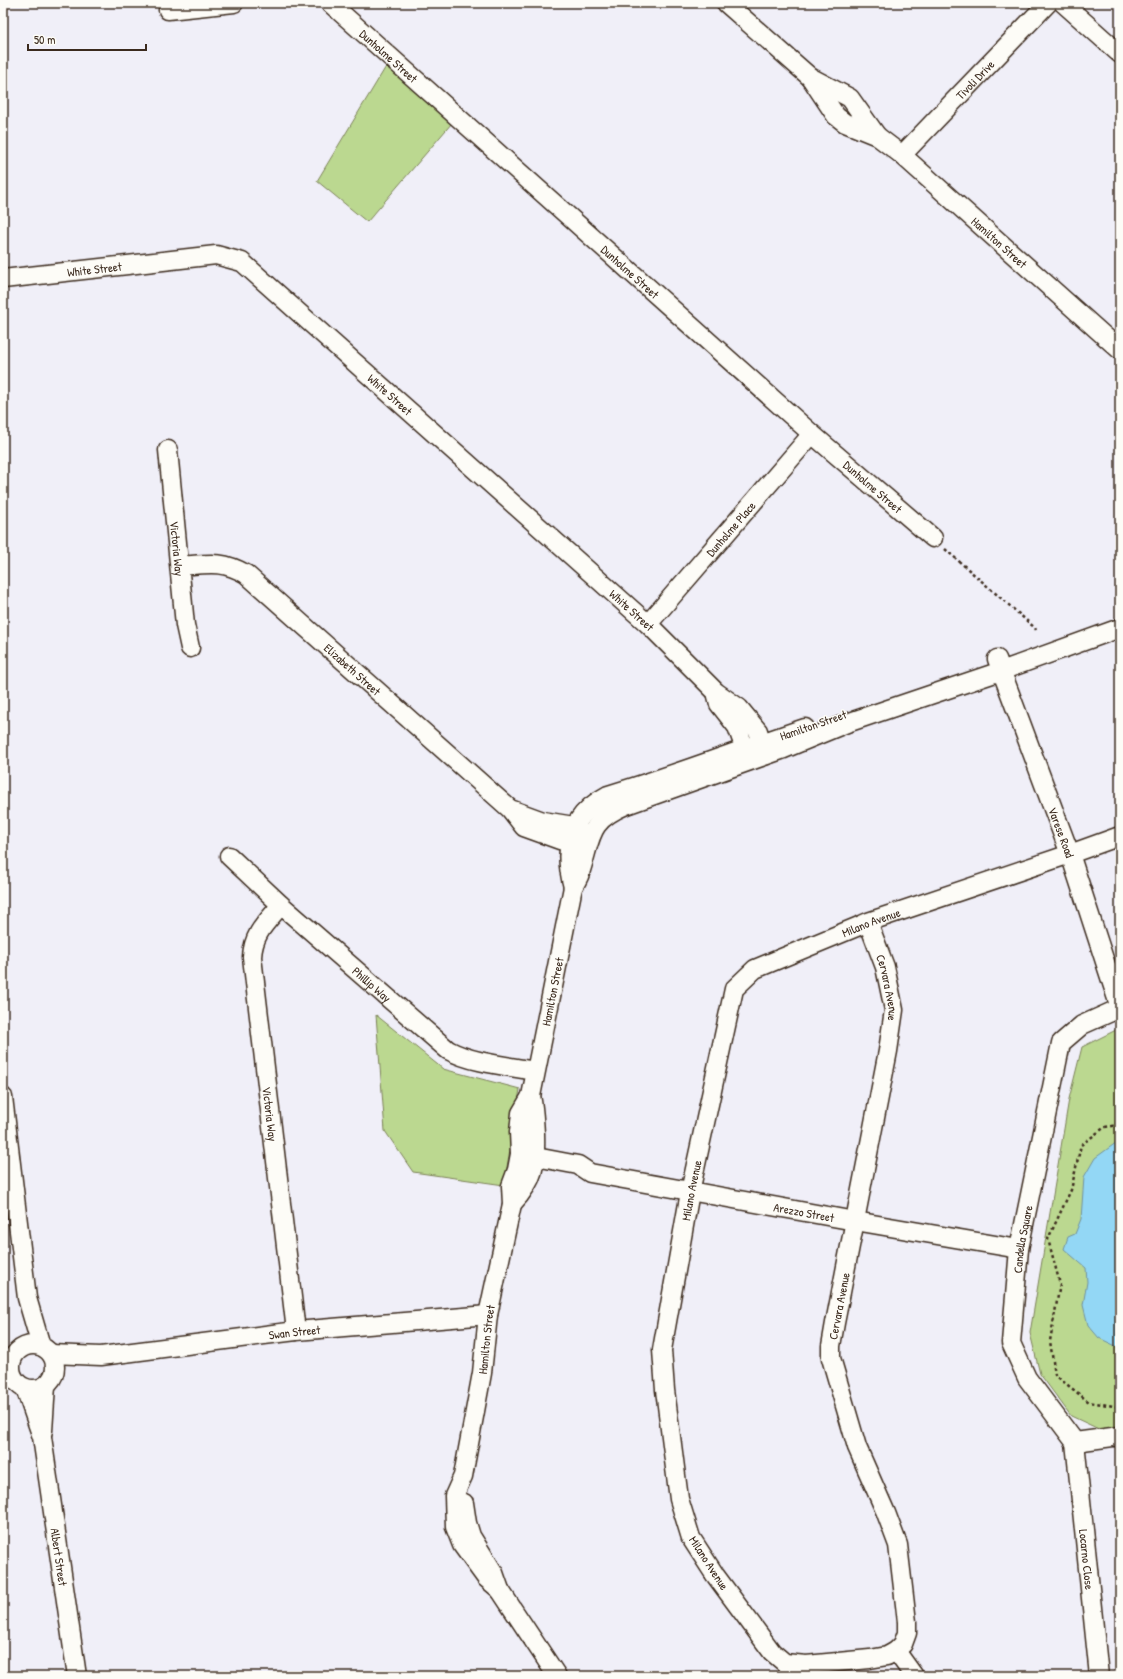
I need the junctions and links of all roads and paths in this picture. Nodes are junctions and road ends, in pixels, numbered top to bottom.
1 (234, 3) edge
2 (330, 3) edge
3 (726, 3) edge
4 (1048, 3) edge
5 (1062, 3) edge
6 (168, 10) dead end
7 (1120, 54) edge
8 (902, 156) junction
9 (3, 279) edge
10 (1120, 350) edge
11 (812, 434) junction
12 (168, 450) dead end
13 (933, 538) joint
14 (181, 566) junction
15 (648, 624) junction
16 (1113, 624) edge
17 (1036, 630) dead end
18 (190, 648) dead end
19 (999, 665) junction
20 (716, 692) junction
21 (764, 748) junction
22 (747, 754) junction
23 (1120, 836) edge
24 (580, 839) junction
25 (1070, 854) junction
26 (229, 856) dead end
27 (281, 905) junction
28 (868, 922) junction
29 (1120, 1008) edge
30 (535, 1071) junction
31 (3, 1098) edge
32 (1120, 1125) edge
33 (527, 1162) junction
34 (690, 1192) junction
35 (855, 1221) junction
36 (1019, 1249) junction
37 (27, 1298) junction
38 (488, 1315) junction
39 (296, 1331) junction
40 (46, 1350) junction
41 (101, 1356) junction
42 (12, 1357) edge
43 (50, 1380) junction
44 (14, 1381) edge
45 (1120, 1407) edge
46 (1120, 1436) edge
47 (42, 1437) junction
48 (1075, 1442) junction
49 (896, 1651) junction
50 (77, 1676) edge
51 (557, 1676) edge
52 (914, 1676) edge
53 (1099, 1676) edge

1 - 6 street
2 - 11 street, Dunholme Street
3 - 8 street, Hamilton Street
4 - 8 street, Tivoli Drive
5 - 7 street
8 - 10 street, Hamilton Street
9 - 15 street, White Street
11 - 13 street, Dunholme Street
11 - 15 street, Dunholme Place
12 - 14 street, Victoria Way
13 - 17 path
14 - 18 street, Victoria Way
14 - 24 street, Elizabeth Street
15 - 20 street, White Street
16 - 19 street, Hamilton Street
19 - 21 street, Hamilton Street
19 - 25 street, Varese Road
20 - 21 street, White Street
20 - 22 street, White Street
21 - 22 street, Hamilton Street
22 - 24 street, Hamilton Street
23 - 25 street, Milano Avenue
24 - 30 street, Hamilton Street
25 - 28 street, Milano Avenue
25 - 29 street, Varese Road
26 - 27 street, Phillip Way
27 - 30 street, Phillip Way
27 - 39 street, Victoria Way
28 - 34 street, Milano Avenue
28 - 35 street, Cervara Avenue
29 - 36 street, Candella Square
30 - 33 street, Hamilton Street
31 - 37 street
32 - 45 path
33 - 34 street, Arezzo Street
33 - 38 street, Hamilton Street
34 - 35 street, Arezzo Street
34 - 49 street, Milano Avenue
35 - 36 street, Arezzo Street
35 - 49 street, Cervara Avenue
36 - 48 street, Candella Square
37 - 40 street
37 - 42 street
38 - 39 street, Swan Street
38 - 51 street, Hamilton Street
39 - 41 street, Swan Street
40 - 41 street, Swan Street
40 - 42 street
40 - 43 street
41 - 43 street, Swan Street
42 - 44 street
43 - 44 street
43 - 47 street, Albert Street
44 - 47 street, Albert Street
46 - 48 street
47 - 50 street, Albert Street
48 - 53 street, Locarno Close
49 - 52 street

